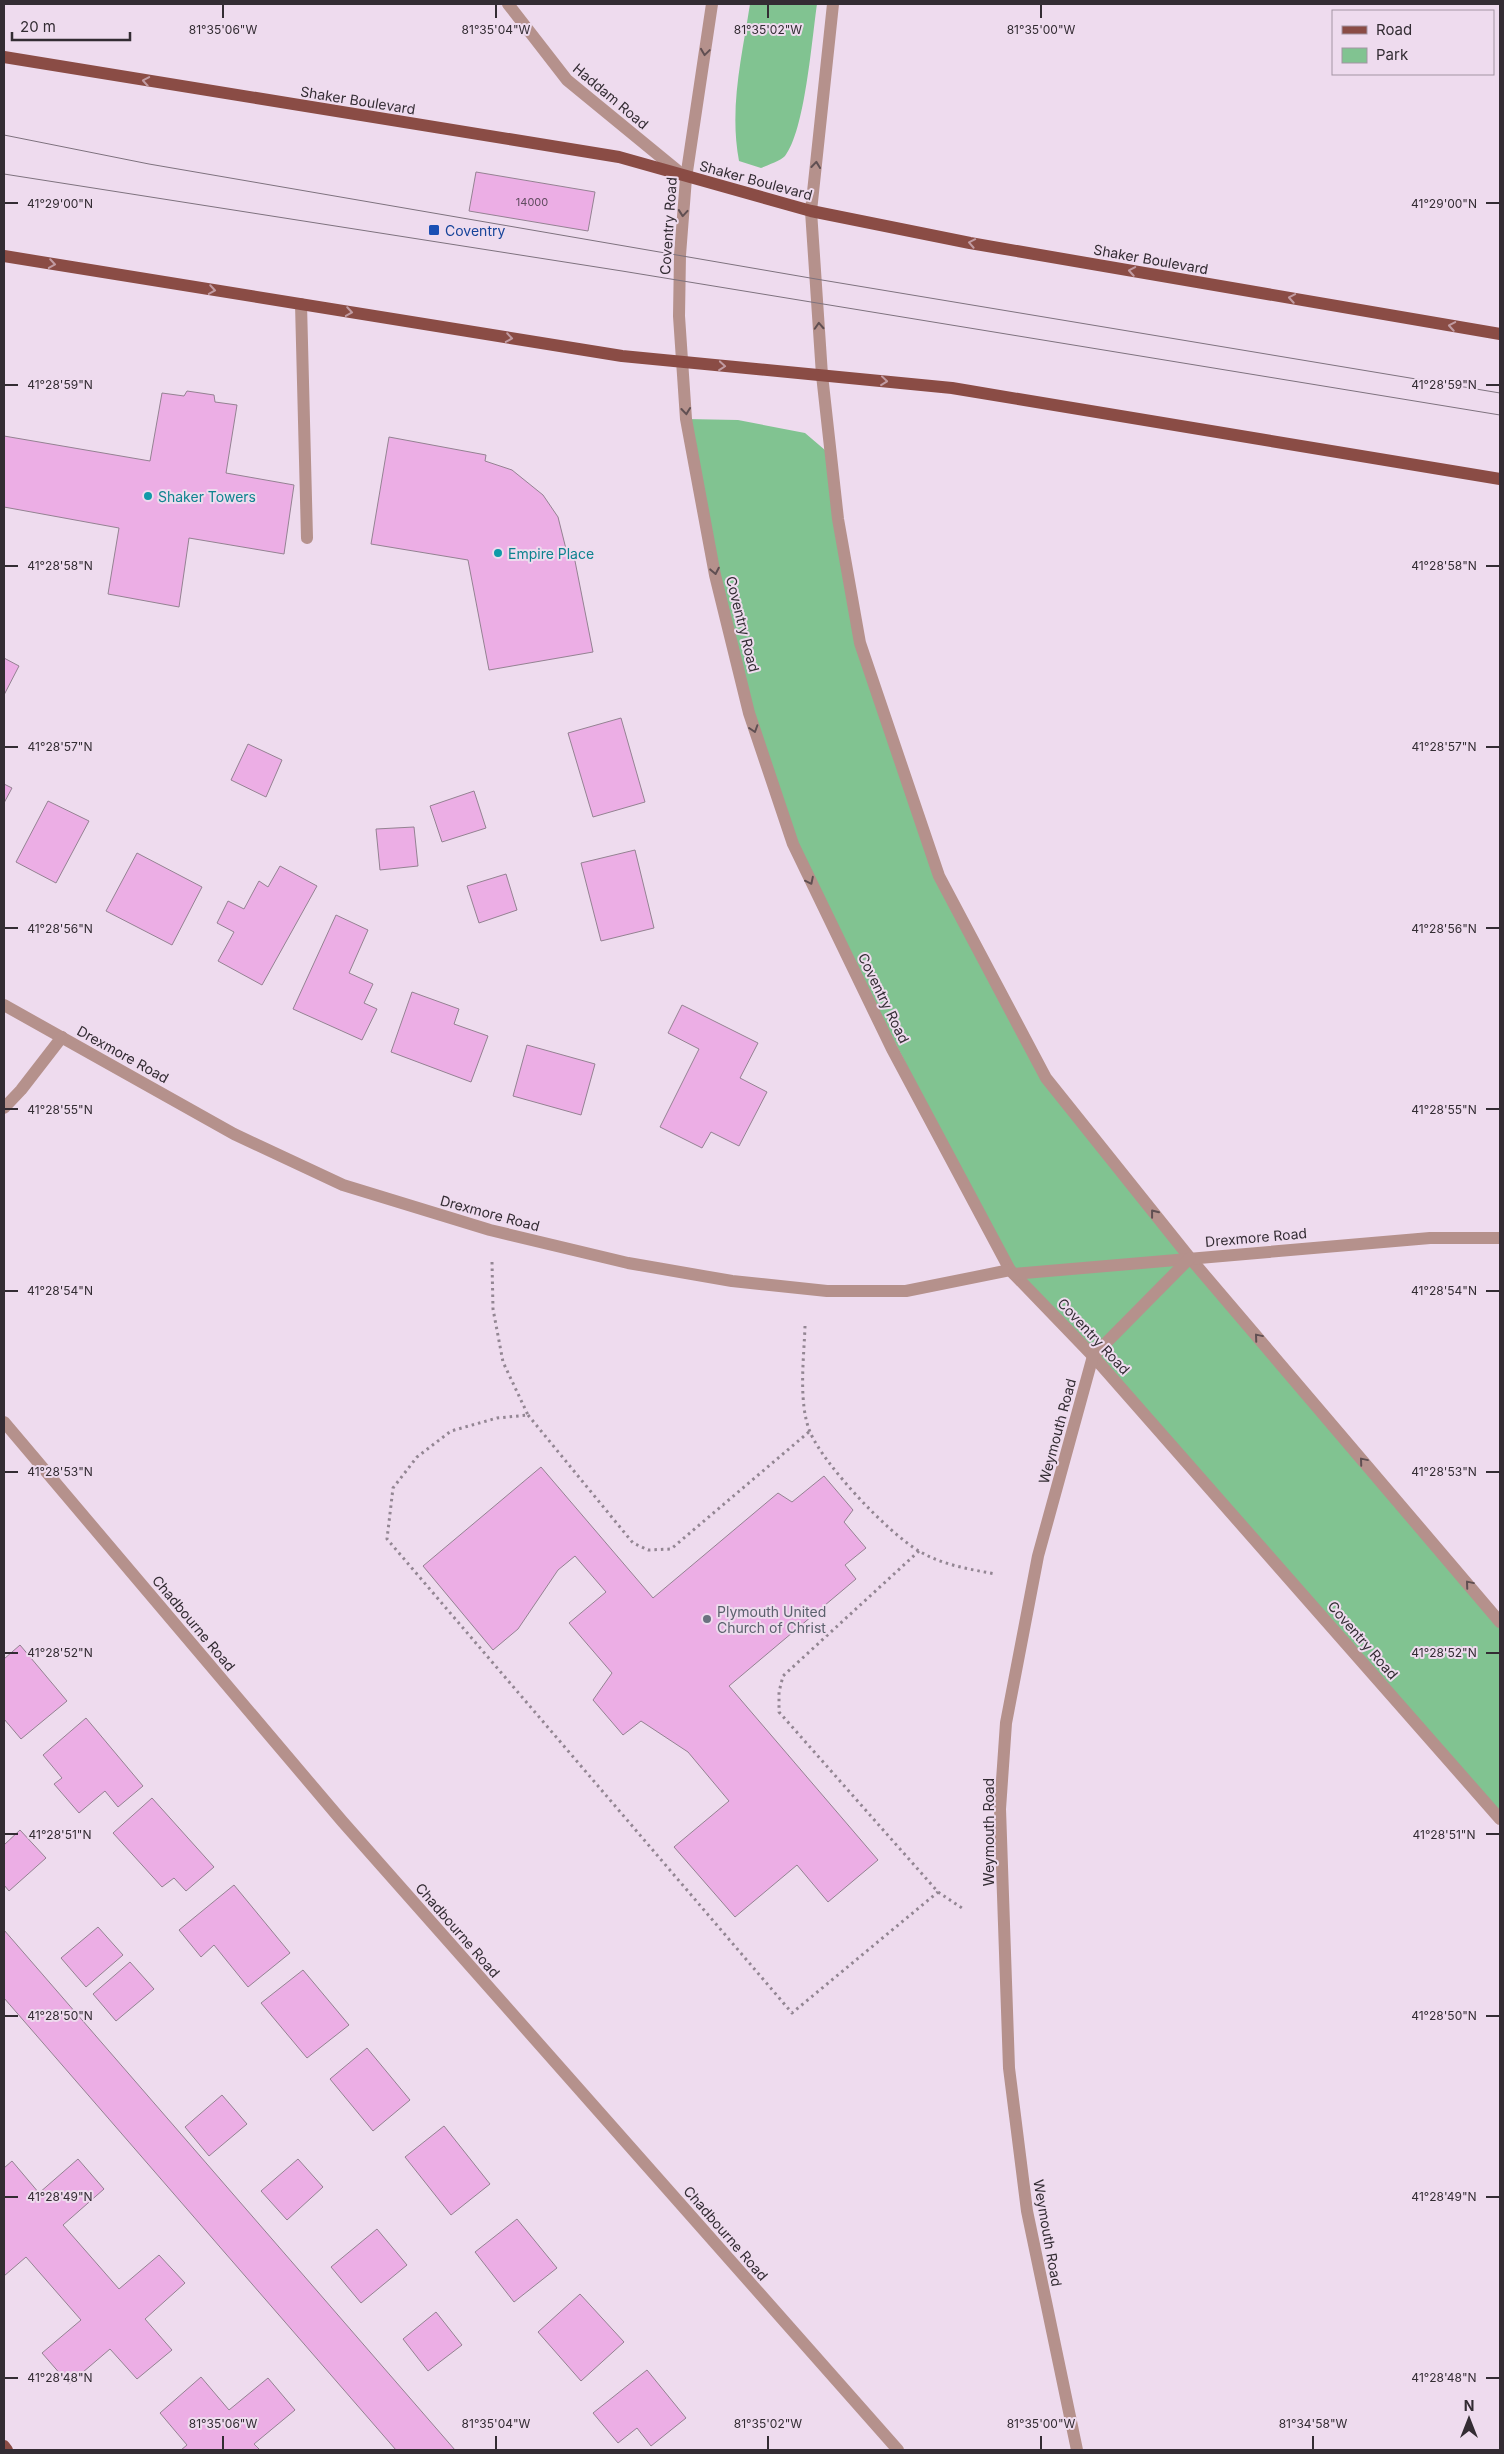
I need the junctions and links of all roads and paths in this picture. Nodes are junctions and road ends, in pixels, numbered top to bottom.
1 (508, 4) edge
2 (712, 4) edge
3 (833, 4) edge
4 (4, 57) edge
5 (686, 178) junction
6 (811, 211) junction
7 (4, 256) edge
8 (301, 304) junction
9 (1500, 334) edge
10 (681, 363) junction
11 (822, 375) junction
12 (1500, 479) edge
13 (308, 538) dead end
14 (4, 1005) edge
15 (62, 1037) junction
16 (4, 1108) edge
17 (1500, 1238) edge
18 (1190, 1258) junction
19 (492, 1262) dead end
20 (1012, 1272) junction
21 (805, 1326) dead end
22 (1093, 1356) junction
23 (528, 1415) junction
24 (4, 1422) edge
25 (810, 1431) junction
26 (919, 1551) junction
27 (995, 1574) dead end
28 (1500, 1622) edge
29 (1500, 1819) edge
30 (938, 1892) junction
31 (962, 1908) dead end
32 (4, 2446) edge
33 (7, 2450) edge
34 (898, 2450) edge
35 (1077, 2450) edge

1 - 5 street, Haddam Road
2 -> 5 street, Coventry Road
6 -> 3 street
5 -> 4 main road, Shaker Boulevard
5 - 6 main road, Shaker Boulevard
5 -> 10 street, Coventry Road
9 -> 6 main road, Shaker Boulevard
11 -> 6 street
7 -> 8 main road
8 -> 10 main road
8 - 13 street
10 -> 11 main road
10 -> 20 street, Coventry Road
11 -> 12 main road
18 -> 11 street
14 - 15 street, Drexmore Road
15 - 16 street
15 - 20 street, Drexmore Road
17 - 18 street, Drexmore Road
18 - 20 street, Drexmore Road
18 - 22 street, Weymouth Road
28 -> 18 street
19 - 23 path
20 - 22 street, Coventry Road
21 - 25 path
22 - 29 street, Coventry Road
22 - 35 street, Weymouth Road
23 - 25 path
23 - 30 path
24 - 34 street, Chadbourne Road
25 - 26 path
26 - 27 path
26 - 30 path
30 - 31 path
32 - 33 main road

